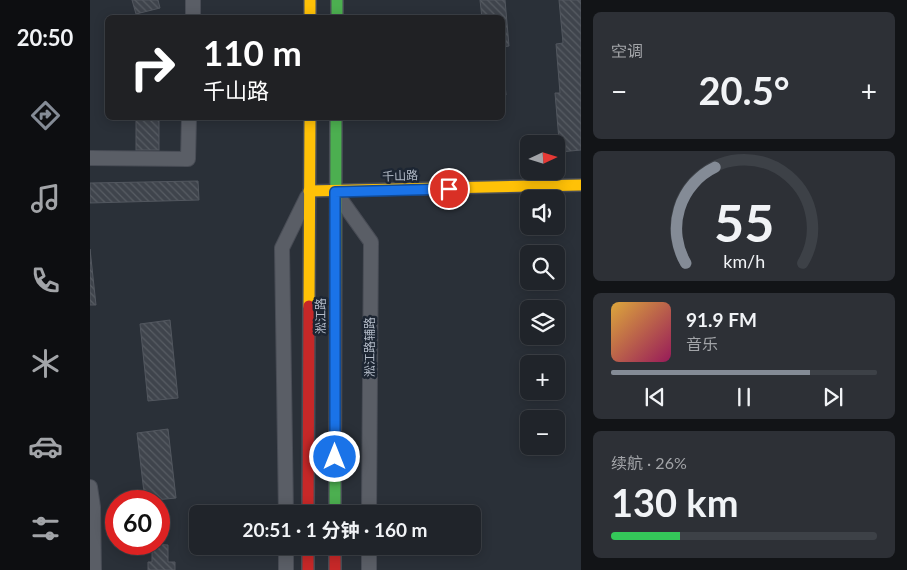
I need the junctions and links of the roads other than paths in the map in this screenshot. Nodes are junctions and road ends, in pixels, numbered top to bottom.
1 (193, 0) edge
2 (310, 0) edge
3 (337, 0) edge
4 (193, 15) edge
5 (310, 15) edge
6 (337, 15) edge
7 (189, 120) edge
8 (310, 120) edge
9 (336, 120) edge
10 (90, 158) edge
11 (581, 185) edge
12 (310, 192) junction
13 (335, 192) junction
14 (90, 487) edge
15 (286, 505) edge
16 (308, 505) edge
17 (335, 505) edge
18 (369, 505) edge
19 (286, 555) edge
20 (308, 555) edge
21 (335, 555) edge
22 (369, 555) edge
23 (94, 570) edge
24 (286, 570) edge
25 (308, 570) edge
26 (335, 570) edge
27 (369, 570) edge

1 - 4 street
2 - 5 main road
3 - 6 main road
7 - 10 street
8 - 12 main road, 淞江路
9 - 13 main road, 淞江路
11 - 13 main road, 千山路
12 - 13 main road, 千山路
12 - 15 street
12 - 16 main road, 淞江路
13 - 17 main road, 淞江路
13 - 18 street, 淞江路辅路
14 - 23 street
19 - 24 street
20 - 25 main road
21 - 26 main road
22 - 27 street

